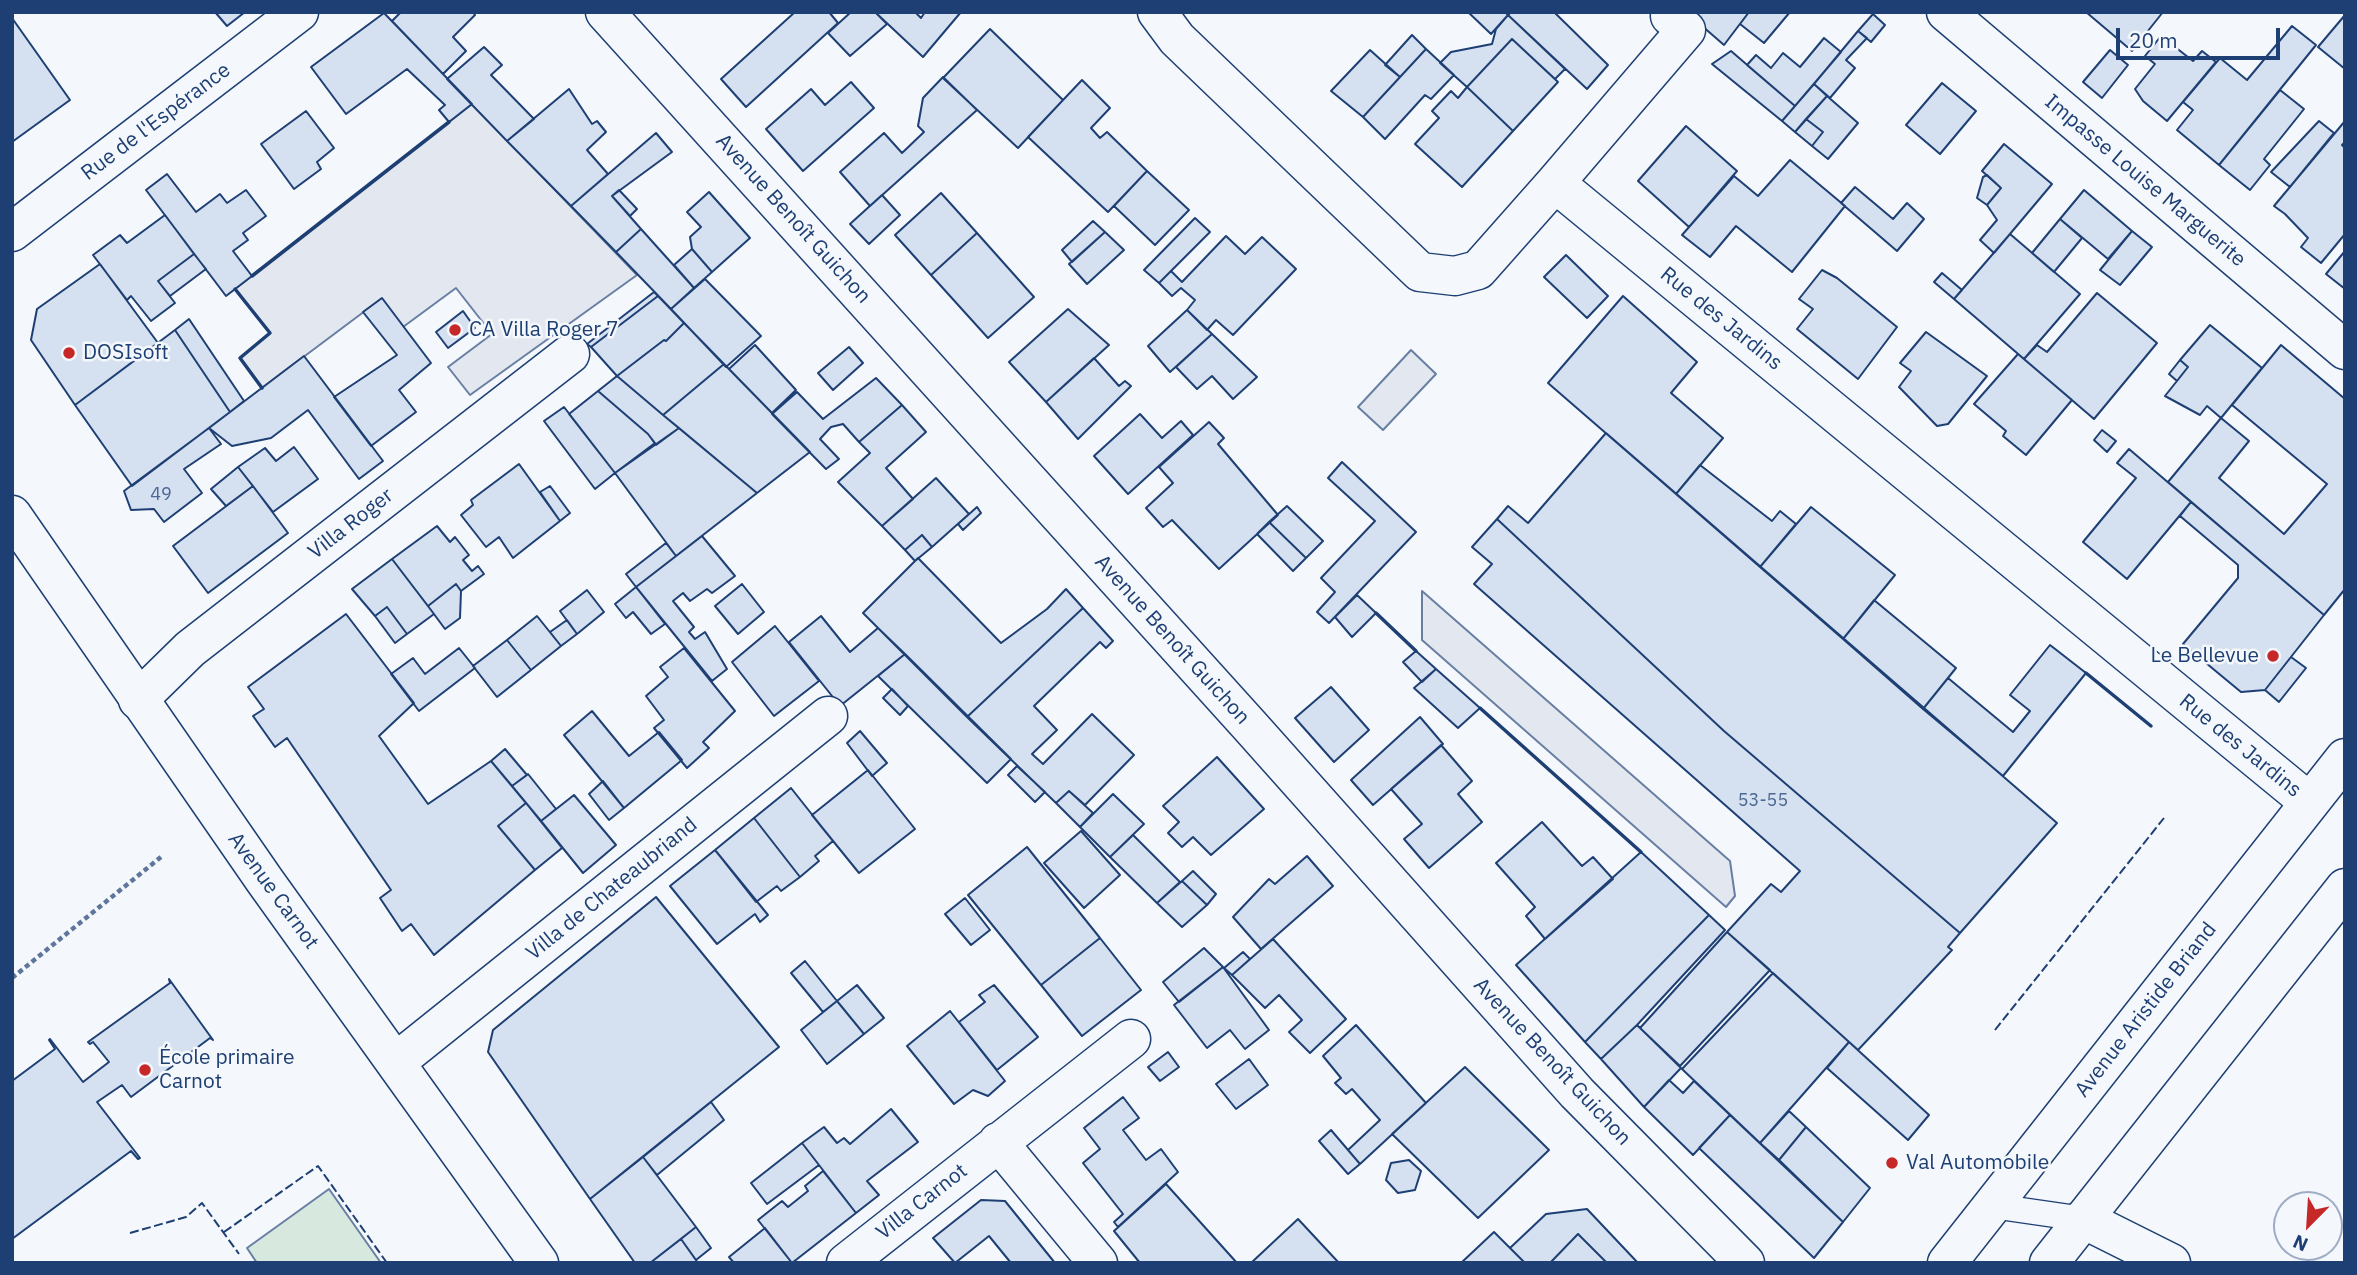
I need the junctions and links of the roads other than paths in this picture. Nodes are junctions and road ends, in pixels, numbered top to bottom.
1 (299, 12) edge
2 (606, 12) edge
3 (1157, 12) edge
4 (1946, 12) edge
5 (1668, 14) edge
6 (1555, 183) junction
7 (12, 232) edge
8 (2345, 350) edge
9 (570, 354) dead end
10 (12, 516) edge
11 (138, 700) junction
12 (828, 716) dead end
13 (2345, 758) edge
14 (2309, 802) junction
15 (2345, 888) edge
16 (1132, 1039) dead end
17 (396, 1062) junction
18 (998, 1142) junction
19 (1993, 1206) junction
20 (2083, 1219) junction
21 (539, 1263) edge
22 (846, 1263) edge
23 (1098, 1263) edge
24 (1745, 1263) edge
25 (1947, 1263) edge
26 (2049, 1263) edge
27 (2171, 1263) edge

1 - 7 street, Rue de l'Espérance
2 - 24 street, Avenue Benoît Guichon
3 - 6 street
4 - 8 street, Impasse Louise Marguerite
5 - 6 street
6 - 14 street, Rue des Jardins
9 - 11 street, Villa Roger
10 - 11 street, Avenue Carnot
11 - 17 street, Avenue Carnot
12 - 17 street, Villa de Chateaubriand
13 - 14 street, Avenue Aristide Briand
14 - 19 street, Avenue Aristide Briand
15 - 20 street
16 - 18 street, Villa Carnot
17 - 21 street, Avenue Carnot
18 - 22 street, Villa Carnot
18 - 23 street
19 - 20 lane
19 - 25 street, Avenue Aristide Briand
20 - 26 street
20 - 27 street

